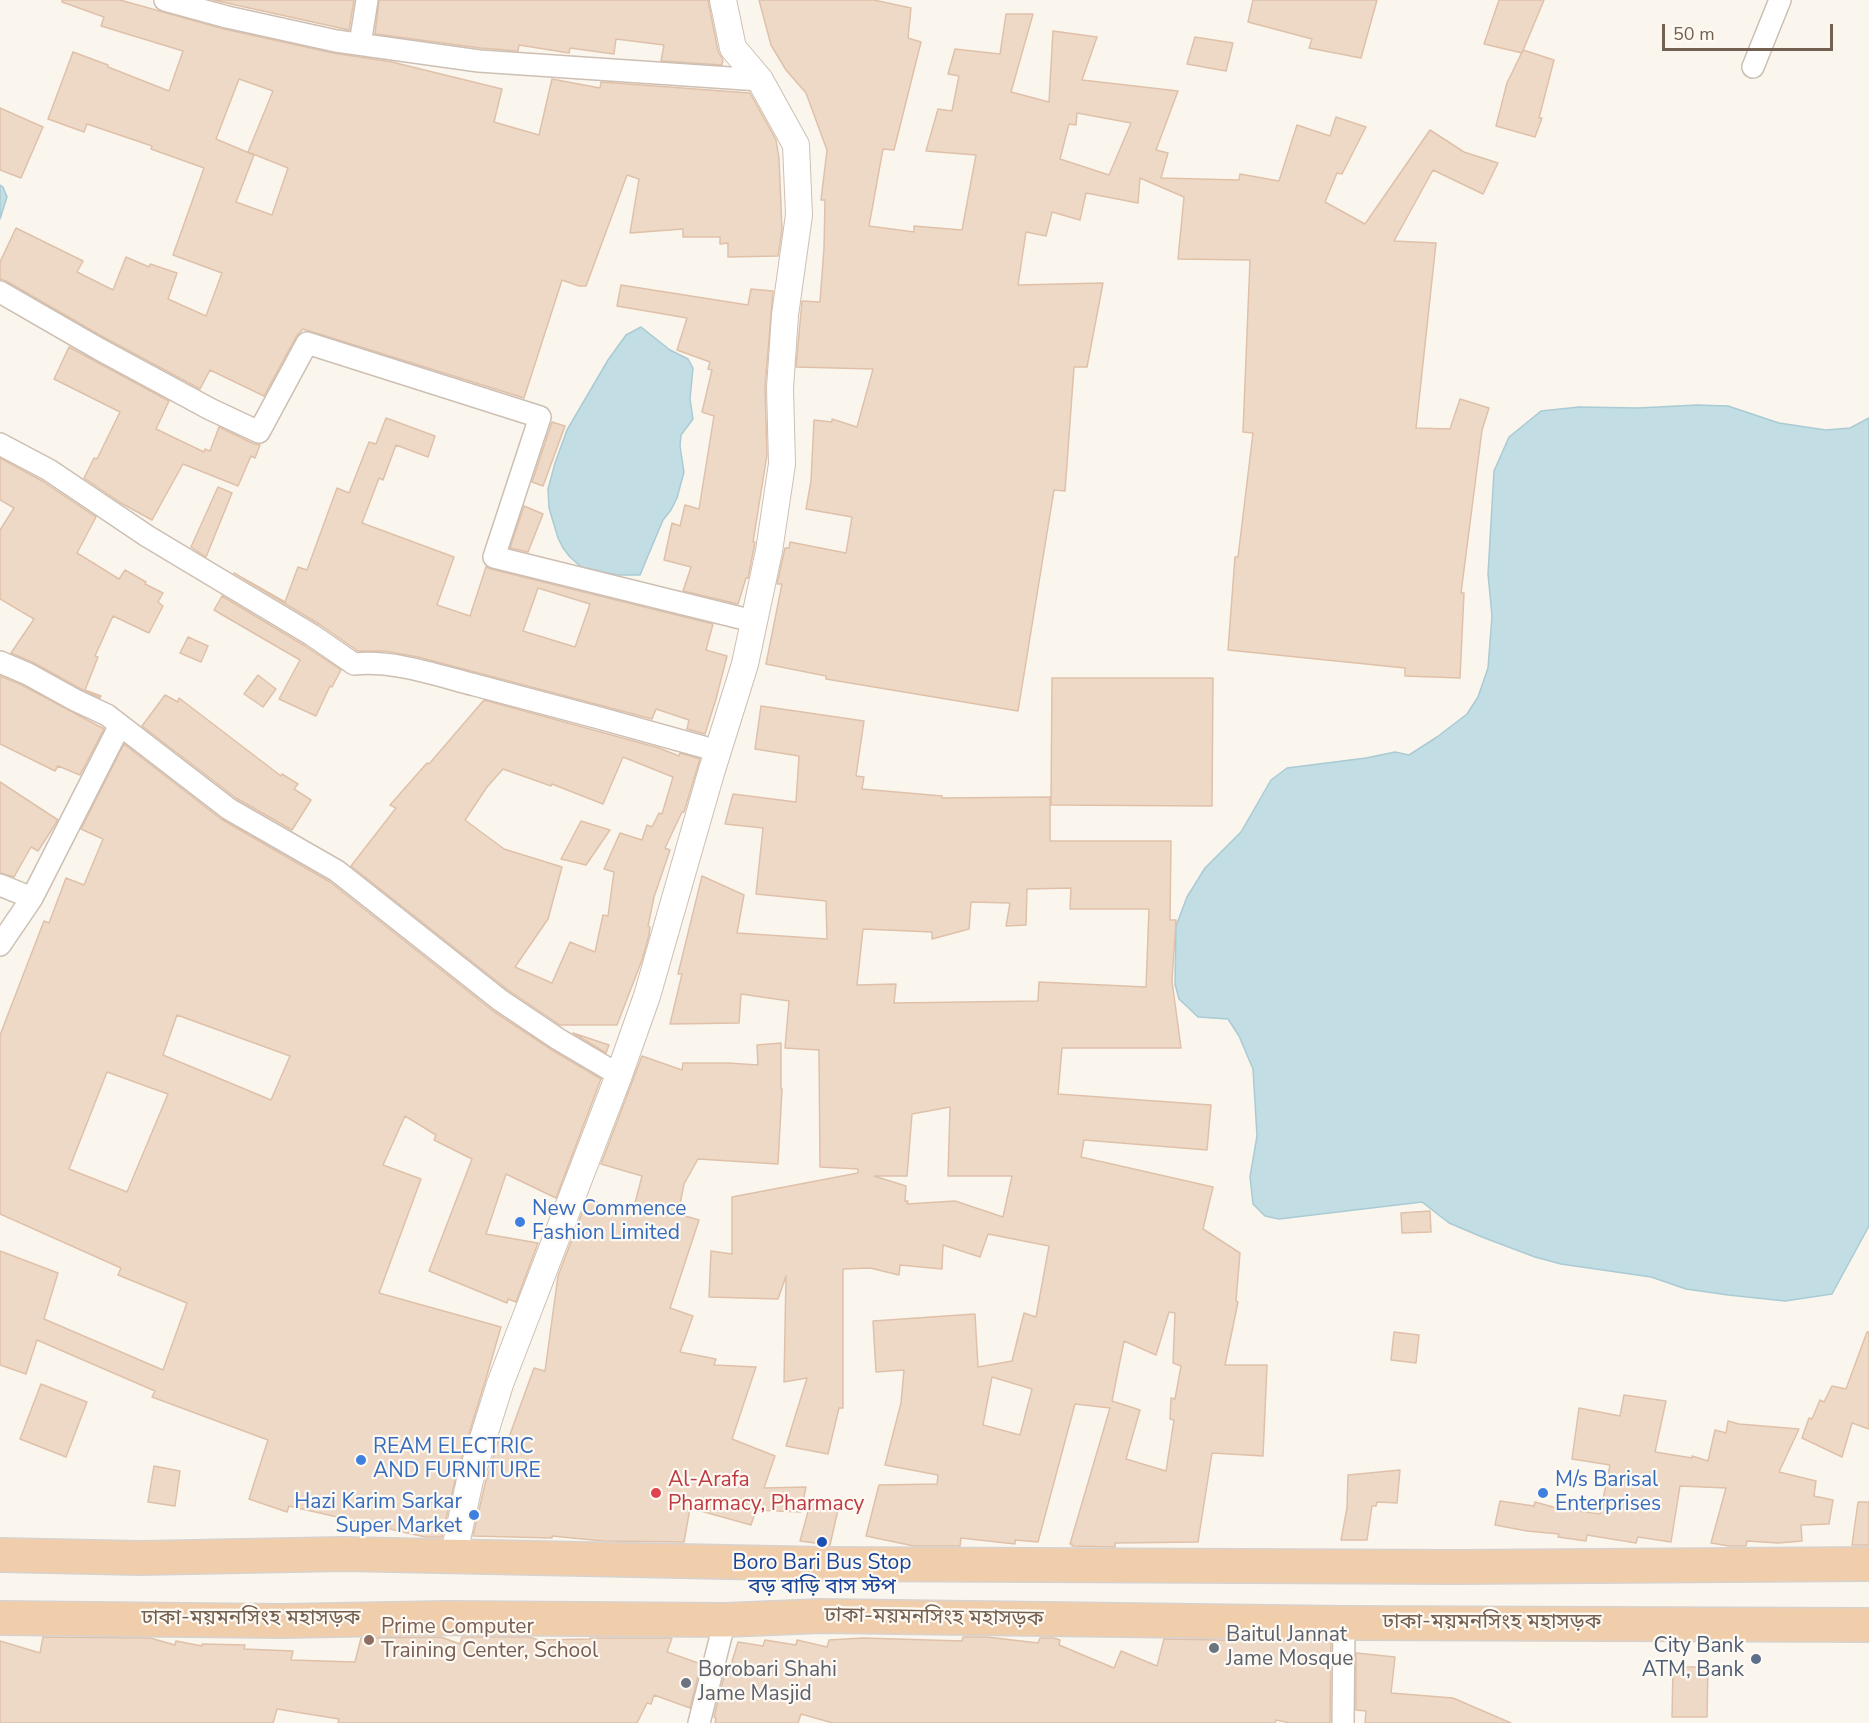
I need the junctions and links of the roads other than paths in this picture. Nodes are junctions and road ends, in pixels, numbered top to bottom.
1 (165, 0) edge
2 (367, 0) edge
3 (723, 0) edge
4 (1780, 0) edge
5 (205, 6) edge
6 (360, 44) junction
7 (1753, 67) dead end
8 (760, 80) junction
9 (0, 292) edge
10 (0, 444) edge
11 (753, 621) junction
12 (0, 662) edge
13 (120, 725) junction
14 (718, 751) junction
15 (0, 885) edge
16 (32, 898) junction
17 (0, 945) edge
18 (619, 1075) junction
19 (0, 1555) edge
20 (453, 1558) junction
21 (1869, 1564) edge
22 (0, 1618) edge
23 (725, 1620) junction
24 (1344, 1623) junction
25 (1869, 1625) edge
26 (699, 1723) edge
27 (1343, 1723) edge

1 - 5 street
2 - 6 street
3 - 8 street
4 - 7 street
5 - 6 street
6 - 8 street
8 - 11 street
9 - 11 street
10 - 14 street
11 - 14 street
12 - 13 street
13 - 16 street
13 - 18 street
14 - 18 street
15 - 16 street
16 - 17 street
18 - 20 street
19 - 20 highway
20 - 21 highway
22 - 23 highway, ঢাকা-ময়মনসিংহ মহাসড়ক
23 - 24 highway, ঢাকা-ময়মনসিংহ মহাসড়ক
23 - 26 street
24 - 25 highway, ঢাকা-ময়মনসিংহ মহাসড়ক
24 - 27 street

